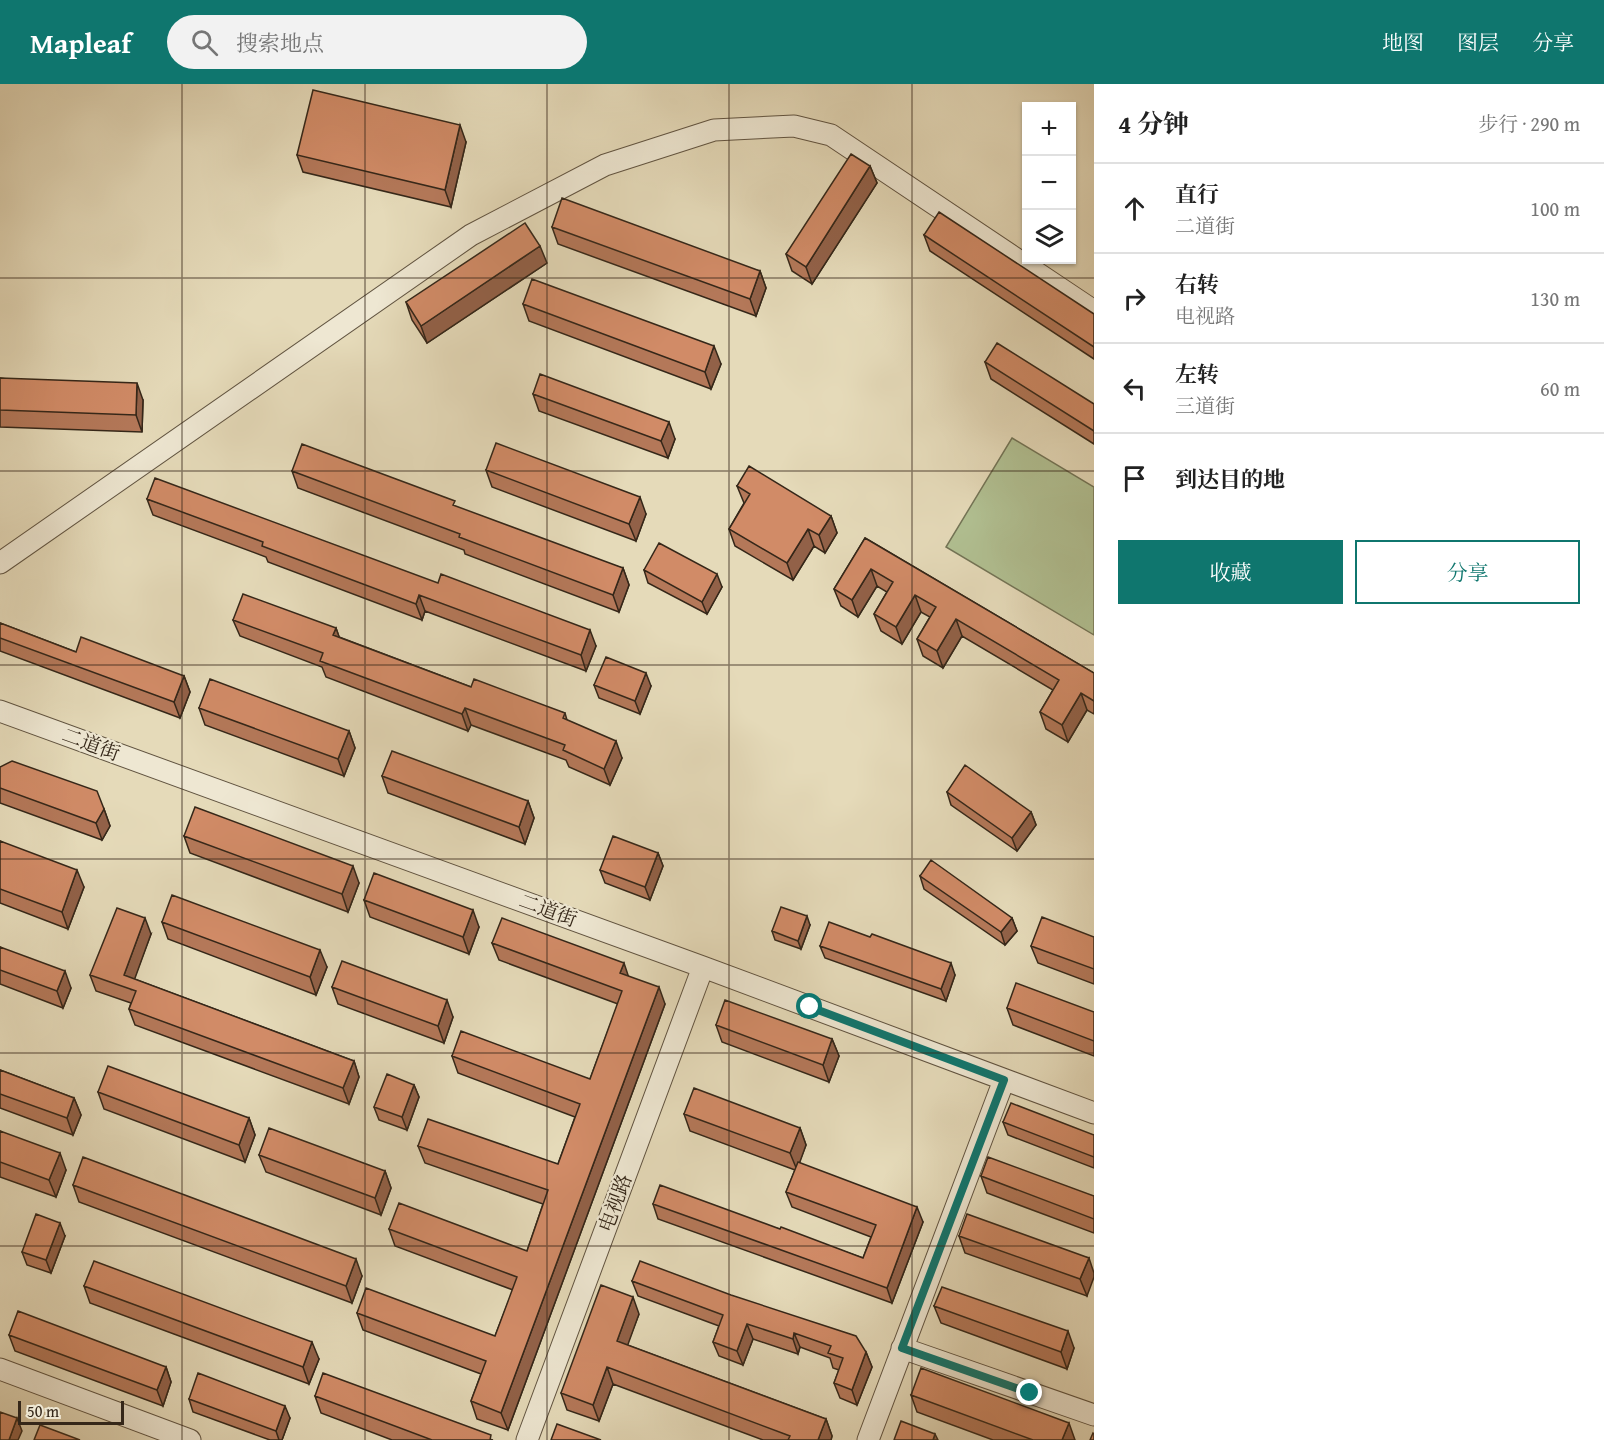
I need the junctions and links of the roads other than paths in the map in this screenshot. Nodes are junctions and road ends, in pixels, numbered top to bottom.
1 (1094, 311) edge
2 (0, 563) edge
3 (0, 711) edge
4 (703, 967) junction
5 (1004, 1080) junction
6 (1094, 1113) edge
7 (902, 1348) junction
8 (0, 1369) edge
9 (1094, 1415) edge
10 (190, 1440) edge
11 (526, 1440) edge
12 (868, 1440) edge

1 - 2 street
3 - 4 street, 二道街
4 - 5 street, 二道街
4 - 11 street, 电视路
5 - 6 street, 二道街
5 - 7 street
7 - 9 street
7 - 12 street
8 - 10 street

